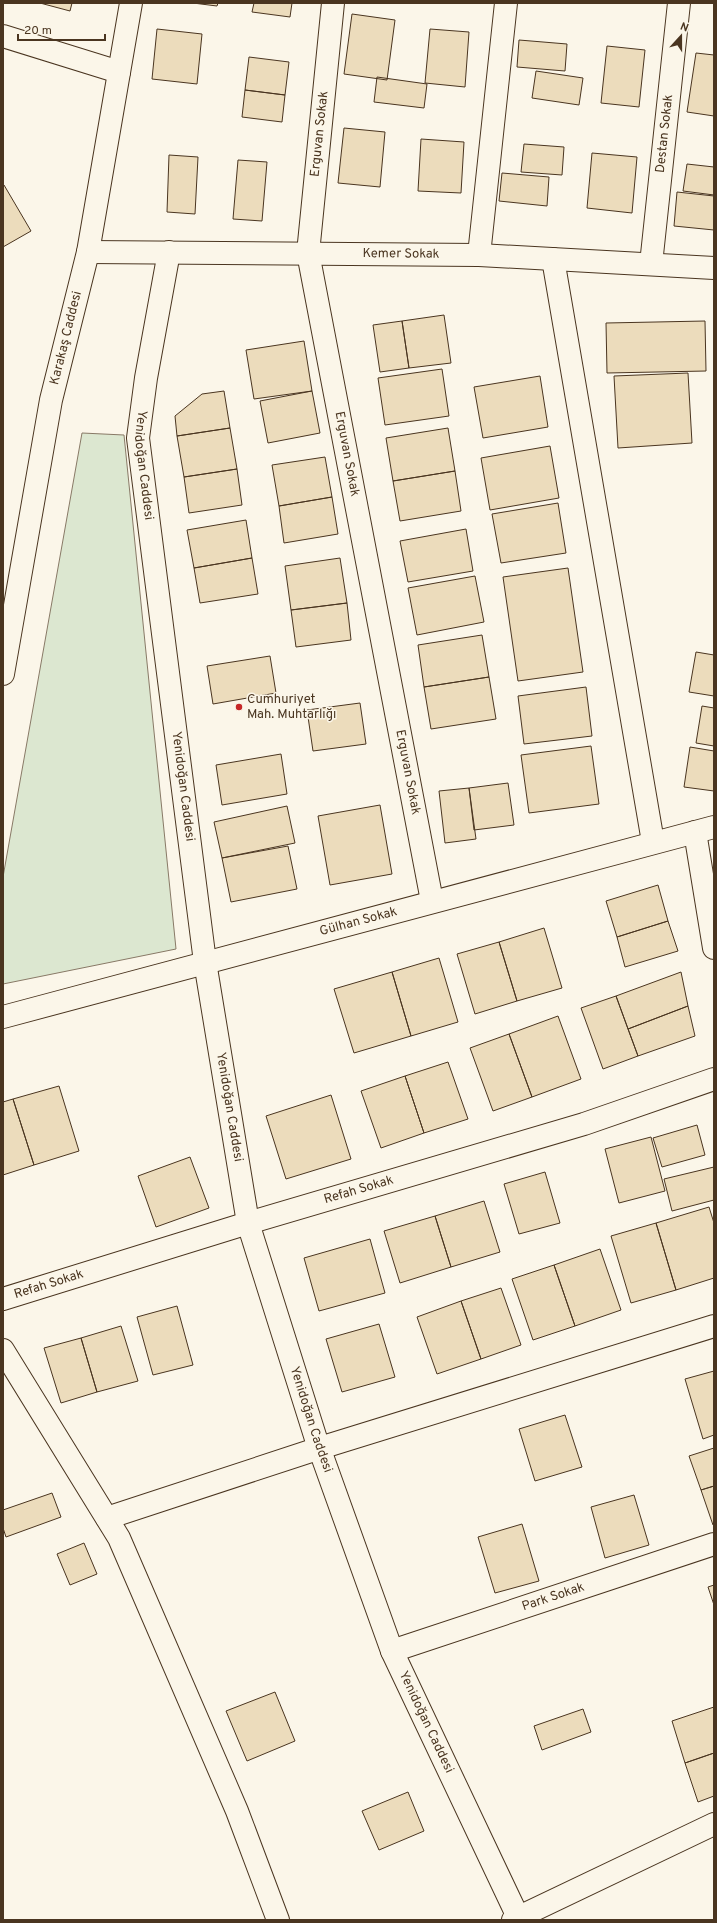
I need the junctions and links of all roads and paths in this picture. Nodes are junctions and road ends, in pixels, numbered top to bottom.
1 (131, 3) edge
2 (333, 3) edge
3 (506, 3) edge
4 (679, 3) edge
5 (3, 36) edge
6 (119, 72) junction
7 (88, 252) junction
8 (169, 252) junction
9 (308, 253) junction
10 (479, 255) junction
11 (552, 259) junction
12 (651, 264) junction
13 (714, 268) edge
14 (3, 674) edge
15 (704, 829) edge
16 (653, 842) junction
17 (432, 901) junction
18 (714, 948) edge
19 (206, 962) junction
20 (3, 1017) edge
21 (714, 1079) edge
22 (248, 1223) junction
23 (3, 1299) edge
24 (714, 1326) edge
25 (3, 1350) edge
26 (320, 1448) junction
27 (106, 1518) junction
28 (714, 1544) edge
29 (392, 1650) junction
30 (714, 1824) edge
31 (516, 1919) edge
32 (278, 1920) edge

1 - 6 street, Karakaş Caddesi
2 - 9 street, Erguvan Sokak
3 - 10 street
4 - 12 street, Destan Sokak
5 - 6 street
6 - 7 street, Karakaş Caddesi
7 - 8 street, Kemer Sokak
7 - 14 street, Karakaş Caddesi
8 - 9 street, Kemer Sokak
8 - 19 street, Yenidoğan Caddesi
9 - 10 street, Kemer Sokak
9 - 17 street, Erguvan Sokak
10 - 11 street, Kemer Sokak
11 - 12 street, Kemer Sokak
11 - 16 street
12 - 13 street, Kemer Sokak
15 - 16 street, Gülhan Sokak
15 - 18 street
16 - 17 street, Gülhan Sokak
17 - 19 street, Gülhan Sokak
19 - 20 street, Gülhan Sokak
19 - 22 street, Yenidoğan Caddesi
21 - 22 street, Refah Sokak
22 - 23 street, Refah Sokak
22 - 26 street, Yenidoğan Caddesi
24 - 26 street
25 - 27 street
26 - 27 street
26 - 29 street, Yenidoğan Caddesi
27 - 32 street
28 - 29 street, Park Sokak
29 - 31 street, Yenidoğan Caddesi
30 - 31 street

